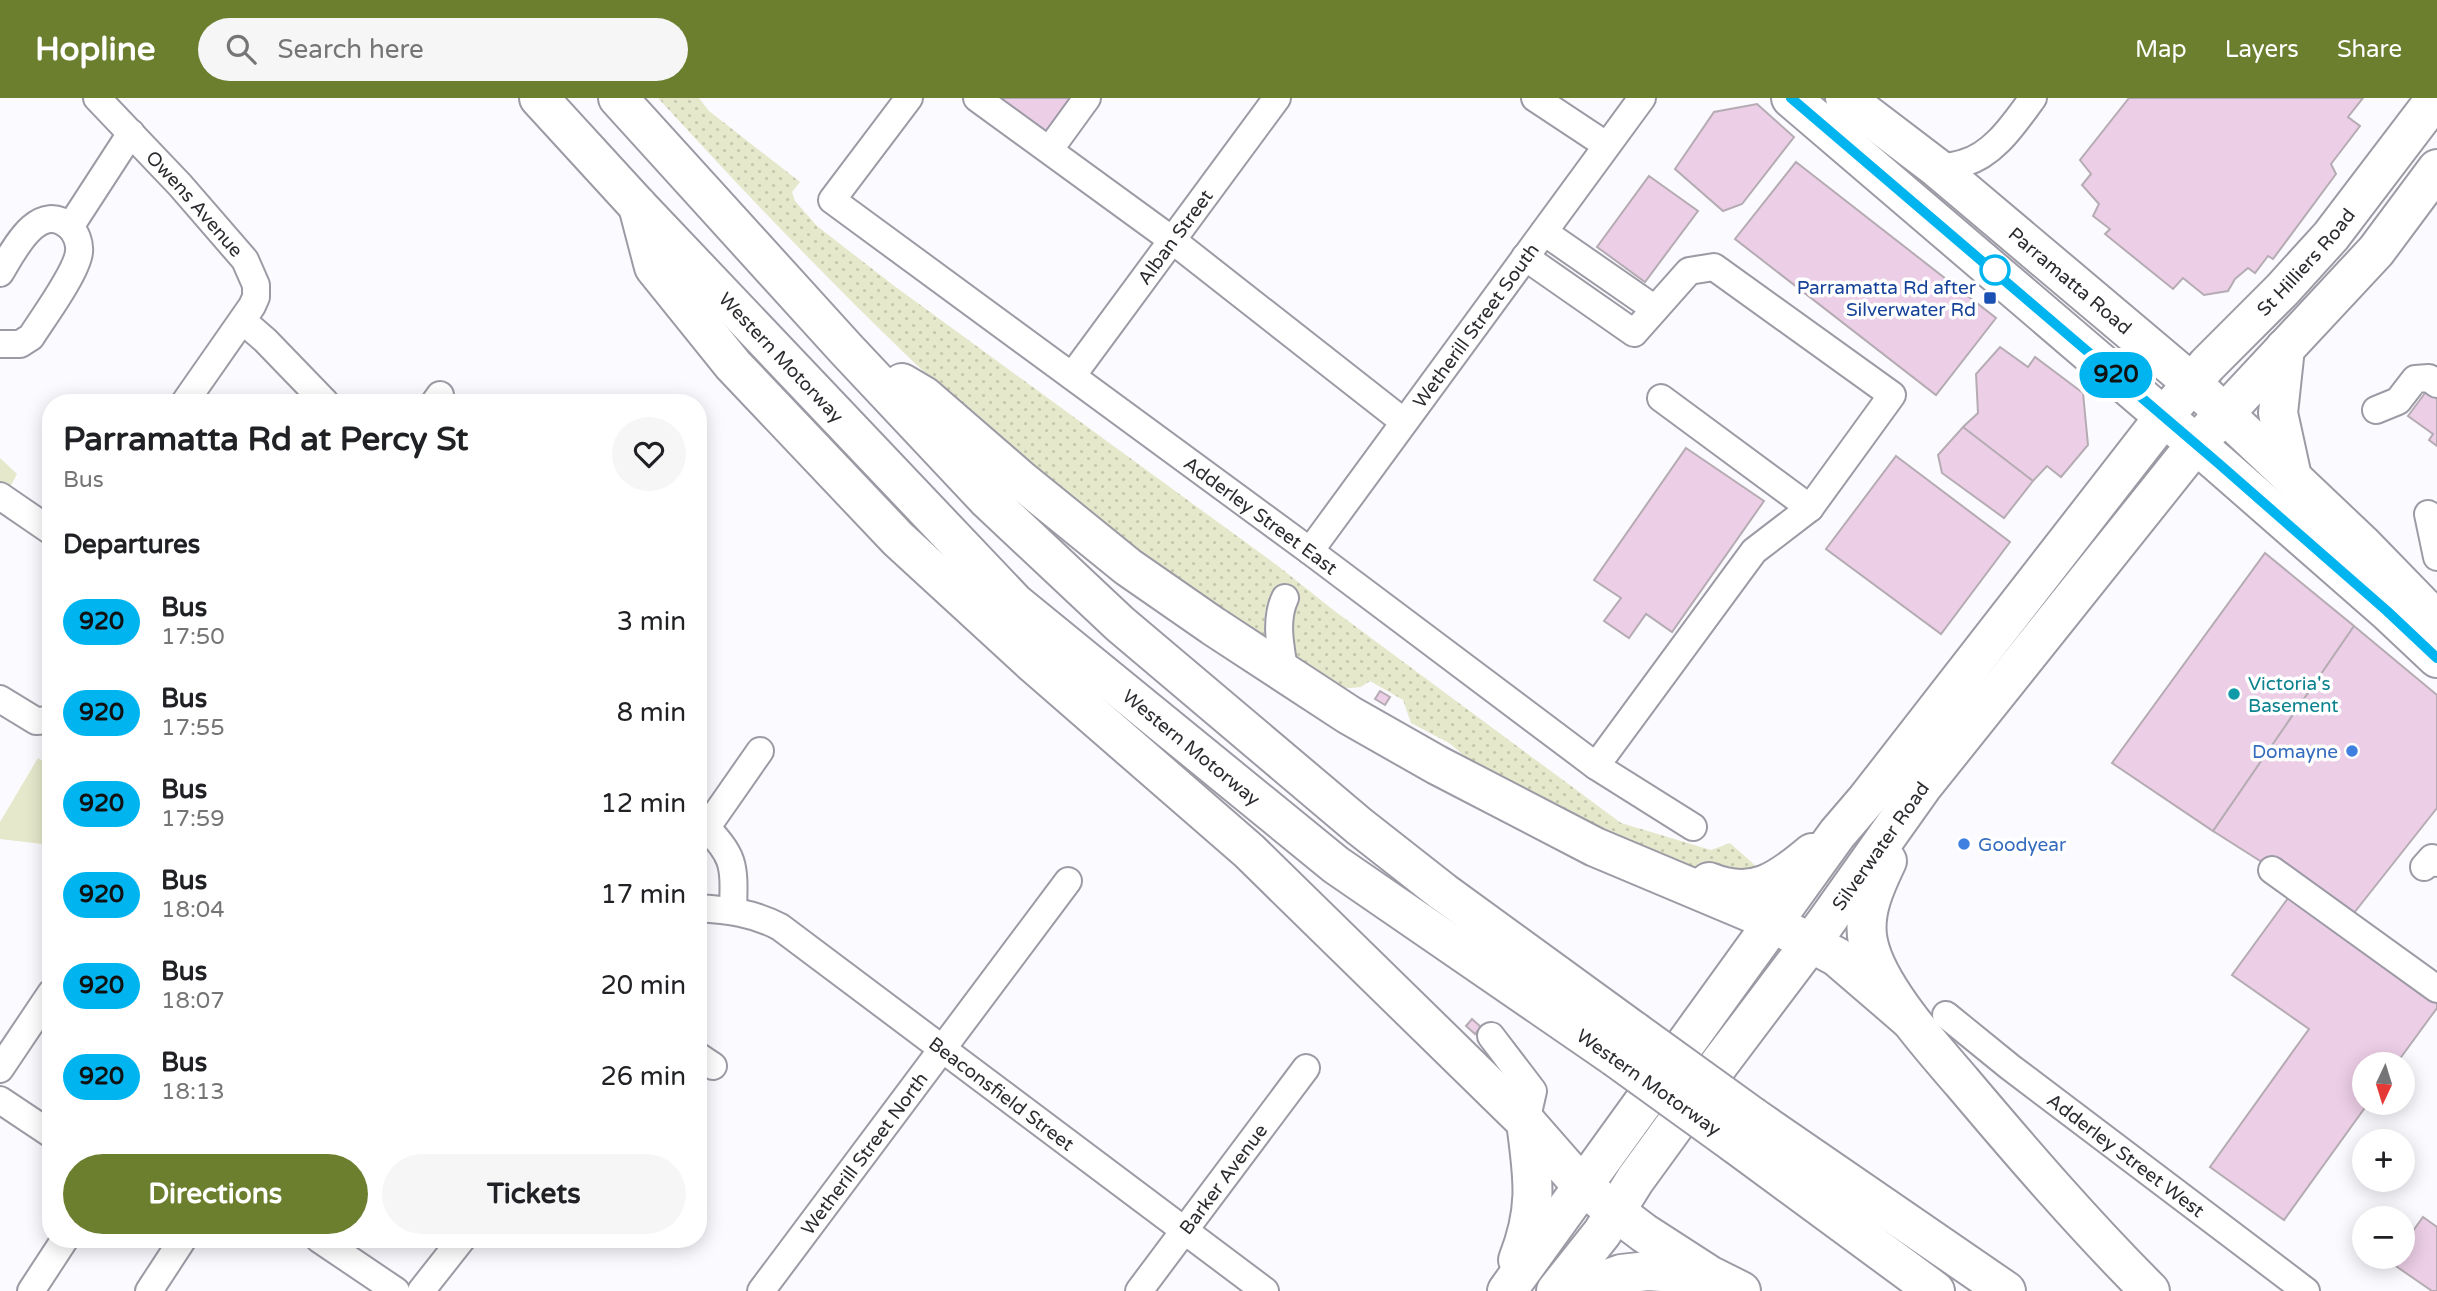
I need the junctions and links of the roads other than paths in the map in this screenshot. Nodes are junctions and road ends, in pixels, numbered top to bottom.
1 (97, 98) edge
2 (539, 98) edge
3 (618, 98) edge
4 (909, 98) edge
5 (977, 98) edge
6 (1087, 98) edge
7 (1277, 98) edge
8 (1535, 98) edge
9 (1642, 98) edge
10 (1791, 98) edge
11 (1845, 98) edge
12 (2033, 98) edge
13 (2436, 98) edge
14 (131, 133) junction
15 (1606, 145) junction
16 (1050, 149) junction
17 (1937, 168) junction
18 (2437, 169) edge
19 (638, 206) junction
20 (70, 228) junction
21 (1544, 232) junction
22 (1172, 240) junction
23 (1525, 257) junction
24 (0, 273) edge
25 (1655, 309) junction
26 (243, 321) junction
27 (0, 344) edge
28 (2285, 348) junction
29 (846, 349) junction
30 (1072, 376) junction
31 (2192, 383) junction
32 (2437, 384) edge
33 (191, 394) edge
34 (317, 394) edge
35 (1661, 398) dead end
36 (2376, 410) dead end
37 (2223, 414) junction
38 (2164, 417) junction
39 (1404, 422) junction
40 (2196, 444) junction
41 (2292, 477) junction
42 (0, 496) edge
43 (1810, 508) junction
44 (2428, 514) dead end
45 (42, 525) edge
46 (1310, 551) junction
47 (2437, 556) edge
48 (1285, 598) dead end
49 (2437, 621) edge
50 (2437, 658) edge
51 (1285, 674) junction
52 (0, 699) edge
53 (42, 721) edge
54 (1958, 742) junction
55 (760, 751) dead end
56 (1437, 765) junction
57 (1596, 766) junction
58 (1867, 799) junction
59 (707, 816) edge
60 (707, 827) edge
61 (1693, 827) dead end
62 (2272, 870) dead end
63 (1068, 881) dead end
64 (707, 909) edge
65 (733, 910) junction
66 (1774, 924) junction
67 (1811, 943) junction
68 (2437, 989) edge
69 (42, 1006) edge
70 (1928, 1017) junction
71 (1492, 1036) dead end
72 (1624, 1044) junction
73 (941, 1049) junction
74 (1306, 1068) dead end
75 (0, 1069) edge
76 (0, 1100) edge
77 (1526, 1122) junction
78 (42, 1128) edge
79 (1744, 1130) junction
80 (1582, 1186) junction
81 (1617, 1212) junction
82 (1185, 1230) junction
83 (59, 1248) edge
84 (177, 1248) edge
85 (332, 1248) edge
86 (455, 1248) edge
87 (1725, 1283) edge
88 (30, 1291) edge
89 (149, 1291) edge
90 (396, 1291) edge
91 (421, 1291) edge
92 (761, 1291) edge
93 (1139, 1291) edge
94 (1265, 1291) edge
95 (1506, 1291) edge
96 (1556, 1291) edge
97 (1574, 1291) edge
98 (1935, 1291) edge
99 (2006, 1291) edge
100 (2150, 1291) edge
101 (2306, 1291) edge

1 - 14 street, Owens Avenue
2 - 19 highway, Western Motorway
3 - 29 highway, Western Motorway
4 - 30 street, Adderley Street East
5 - 16 street
6 - 16 street
7 - 22 street, Alban Street
8 - 15 street
9 - 15 street, Wetherill Street South
10 - 38 highway, Parramatta Road
11 - 17 highway, Parramatta Road
12 - 17 street
13 - 31 highway, St Hilliers Road
14 - 20 street
14 - 26 street, Owens Avenue
15 - 21 street, Wetherill Street South
16 - 22 street
17 - 31 highway, Parramatta Road
18 - 28 highway
19 - 72 highway, Western Motorway
19 - 77 highway
20 - 24 street
20 - 27 street
21 - 23 street, Wetherill Street South
21 - 25 street
22 - 30 street, Alban Street
22 - 39 street
23 - 25 street
23 - 39 street, Wetherill Street South
25 - 43 street
26 - 33 street, Owens Avenue
26 - 34 street
28 - 37 highway
28 - 41 highway
29 - 51 highway
29 - 72 highway, Western Motorway
30 - 46 street, Adderley Street East
31 - 37 highway, Parramatta Road
31 - 38 highway, St Hilliers Road
32 - 36 street
35 - 43 street
37 - 40 highway, Silverwater Road
37 - 41 highway, Parramatta Road
38 - 40 highway, Parramatta Road
38 - 58 highway, Silverwater Road
39 - 46 street, Wetherill Street South
40 - 50 highway, Parramatta Road
40 - 54 highway, Silverwater Road
41 - 49 highway, Parramatta Road
42 - 45 street
43 - 57 street
44 - 47 street
46 - 57 street, Adderley Street East
48 - 51 street
51 - 56 highway
52 - 53 street
54 - 67 highway, Silverwater Road
54 - 70 highway
55 - 59 street
56 - 58 highway
56 - 66 highway
57 - 61 street, Adderley Street East
58 - 66 highway, Silverwater Road
60 - 65 street
62 - 68 street
63 - 73 street, Wetherill Street North
64 - 65 street, Beaconsfield Street
65 - 73 street, Beaconsfield Street
66 - 67 highway
66 - 80 highway, Silverwater Road
67 - 70 highway
67 - 81 highway, Silverwater Road
69 - 75 street
70 - 100 highway
70 - 101 street, Adderley Street West
71 - 77 street
72 - 79 highway, Western Motorway, bridge
73 - 82 street, Beaconsfield Street
73 - 92 street, Wetherill Street North
74 - 82 street, Barker Avenue
76 - 78 street
77 - 80 highway
77 - 95 highway
79 - 98 highway, Western Motorway
79 - 99 highway, Western Motorway
80 - 81 highway
80 - 95 highway, Silverwater Road
81 - 87 highway
81 - 96 highway, Silverwater Road
82 - 93 street, Barker Avenue
82 - 94 street, Beaconsfield Street
83 - 88 street
84 - 89 street
85 - 90 street
86 - 91 street
87 - 97 highway

